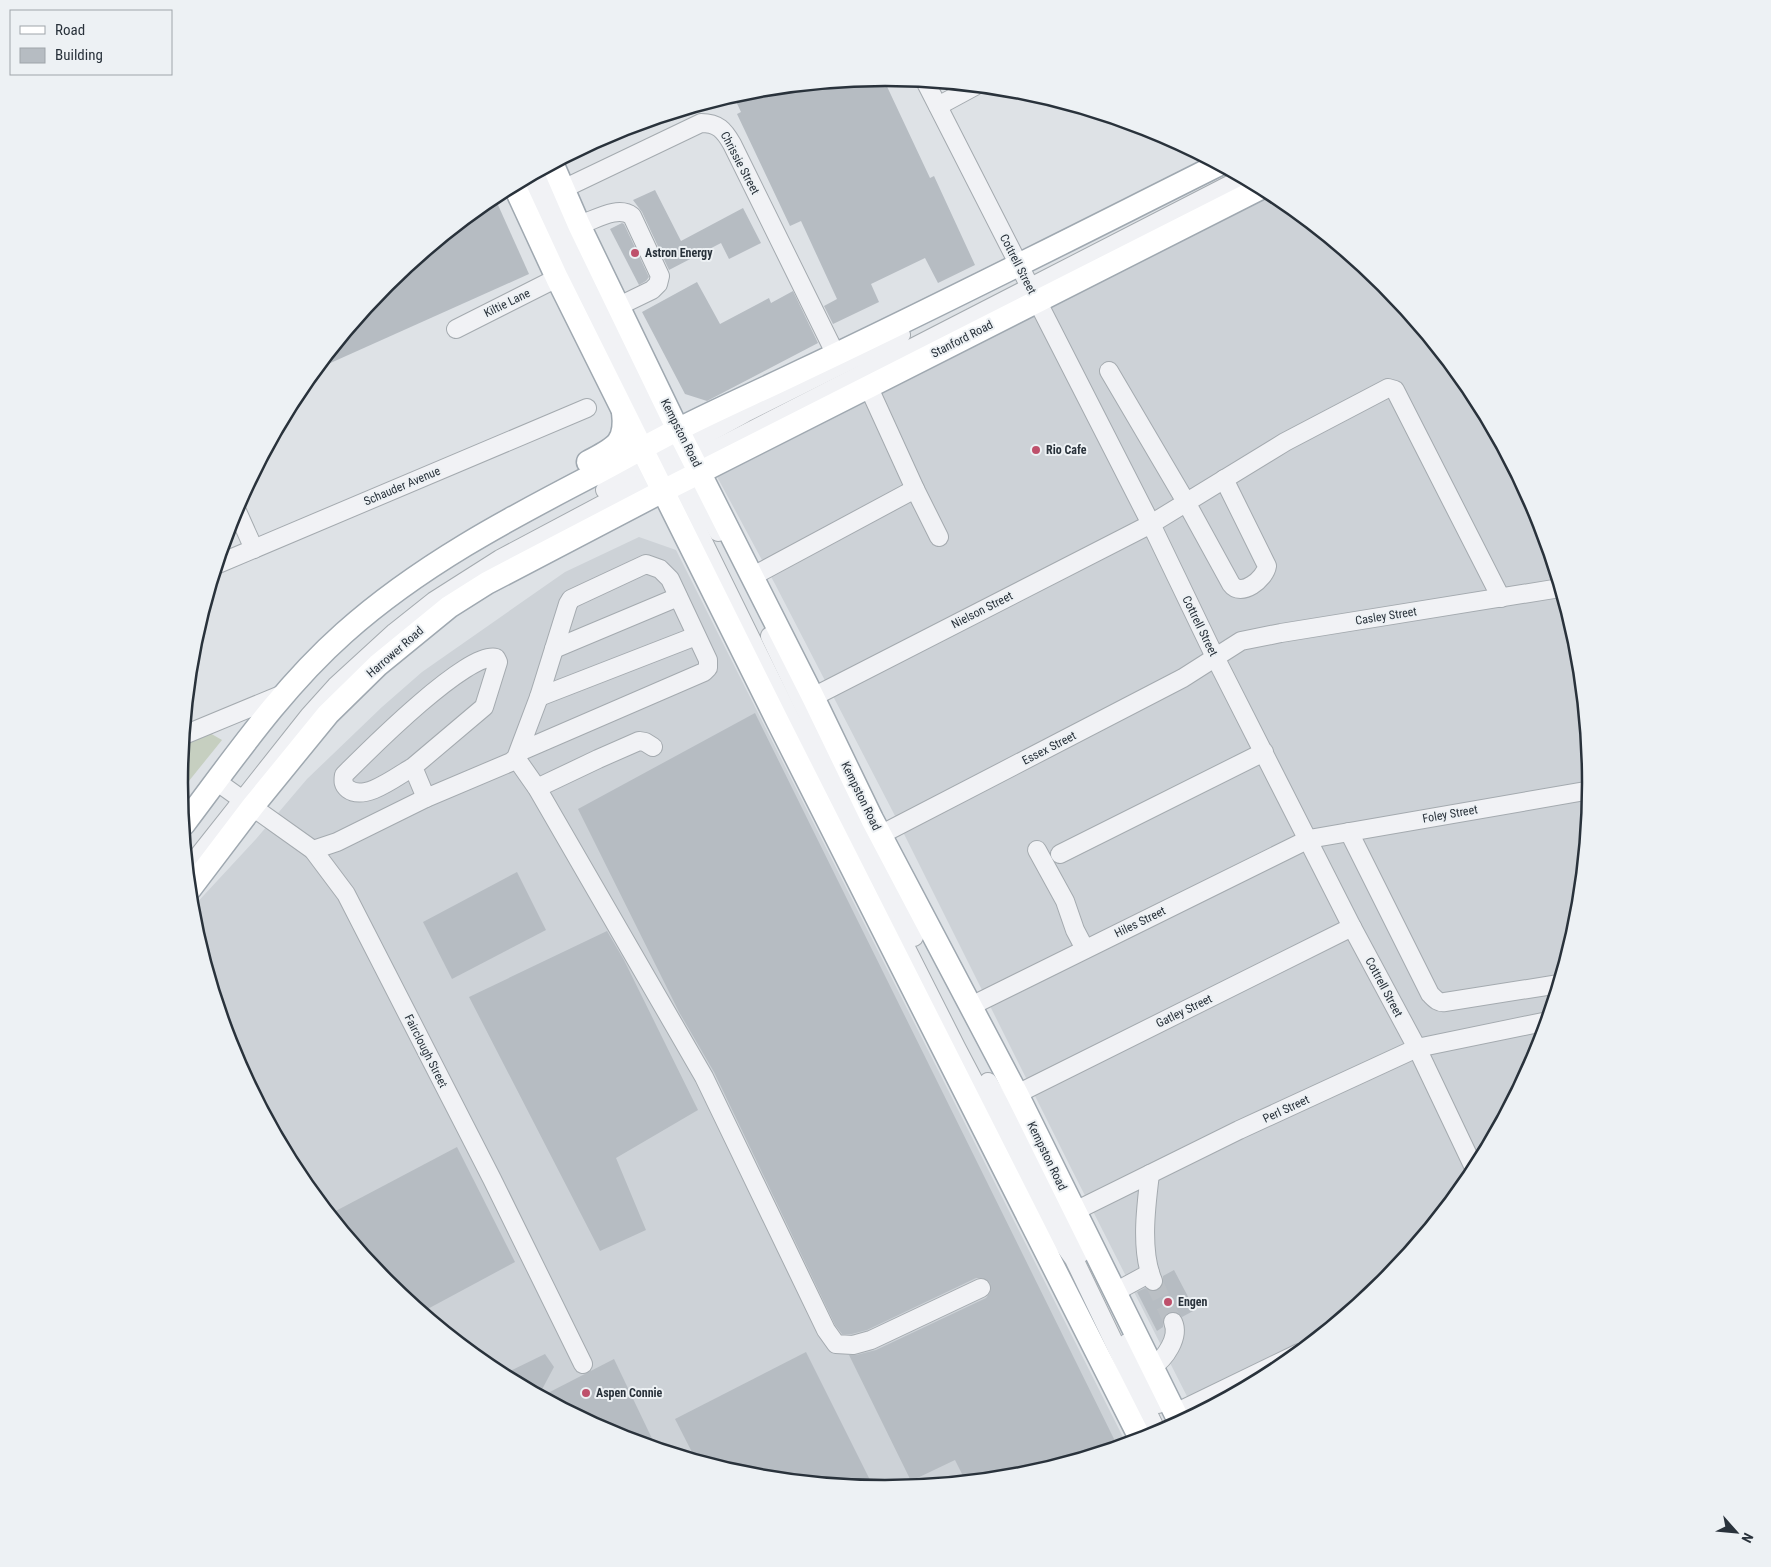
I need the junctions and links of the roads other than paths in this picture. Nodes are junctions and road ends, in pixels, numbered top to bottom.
1 (929, 88) edge
2 (966, 91) edge
3 (938, 106) junction
4 (1212, 168) edge
5 (556, 170) edge
6 (1223, 174) edge
7 (543, 176) edge
8 (1236, 181) edge
9 (532, 183) edge
10 (564, 189) junction
11 (1253, 191) edge
12 (517, 192) edge
13 (580, 225) junction
14 (557, 278) junction
15 (1027, 282) junction
16 (619, 306) junction
17 (456, 328) dead end
18 (836, 355) junction
19 (1109, 372) dead end
20 (869, 388) junction
21 (587, 408) dead end
22 (622, 409) junction
23 (671, 461) junction
24 (1224, 479) junction
25 (915, 490) junction
26 (1186, 502) junction
27 (519, 513) junction
28 (241, 518) edge
29 (1151, 524) junction
30 (939, 537) dead end
31 (254, 549) junction
32 (224, 561) edge
33 (753, 576) junction
34 (1555, 589) edge
35 (678, 597) junction
36 (1501, 598) junction
37 (696, 636) junction
38 (554, 649) junction
39 (1215, 657) junction
40 (283, 694) junction
41 (538, 697) junction
42 (813, 697) junction
43 (190, 732) edge
44 (653, 747) dead end
45 (520, 750) junction
46 (1264, 752) junction
47 (413, 767) junction
48 (216, 781) junction
49 (537, 788) junction
50 (1583, 791) edge
51 (426, 798) junction
52 (244, 800) junction
53 (189, 817) edge
54 (1349, 832) junction
55 (880, 835) junction
56 (1309, 839) junction
57 (314, 850) junction
58 (1037, 850) dead end
59 (192, 851) edge
60 (1060, 854) dead end
61 (193, 863) edge
62 (195, 881) edge
63 (1352, 928) junction
64 (1085, 949) junction
65 (1553, 985) edge
66 (971, 1006) junction
67 (1540, 1023) edge
68 (1417, 1048) junction
69 (1017, 1094) junction
70 (1471, 1161) edge
71 (1150, 1174) junction
72 (1056, 1221) junction
73 (981, 1288) dead end
74 (1115, 1292) junction
75 (1173, 1322) tunnel mouth
76 (583, 1364) dead end
77 (1152, 1367) junction
78 (1173, 1418) edge
79 (1174, 1418) edge
80 (1155, 1427) edge
81 (1138, 1433) edge

1 - 3 street, Cottrell Street
2 - 3 street
3 - 15 street, Cottrell Street
4 - 15 main road, Stanford Road
5 - 10 main road, Kempston Road
6 - 15 street
7 - 23 street
8 - 15 street
9 - 23 street
10 - 13 main road, Kempston Road
10 - 18 street, Chrissie Street
11 - 15 main road, Stanford Road
12 - 14 main road, Kempston Road
13 - 16 main road, Kempston Road
13 - 16 street
14 - 17 street, Kiltie Lane
14 - 22 main road, Kempston Road
15 - 18 main road, Stanford Road
15 - 20 main road, Stanford Road
15 - 23 street
15 - 29 street, Cottrell Street
16 - 23 main road, Kempston Road
18 - 23 main road, Stanford Road
19 - 26 street
20 - 23 main road, Stanford Road
20 - 25 street
21 - 31 street, Schauder Avenue
22 - 23 main road, Kempston Road
22 - 27 main road
23 - 27 main road
23 - 33 main road, Kempston Road
23 - 52 main road, Harrower Road
23 - 52 street
23 - 72 street
23 - 72 main road, Kempston Road
24 - 26 street, Nielson Street
24 - 26 street
24 - 36 street, Nielson Street
25 - 30 street
25 - 33 street
26 - 29 street, Nielson Street
27 - 40 main road
28 - 31 street
29 - 39 street, Cottrell Street
29 - 42 street, Nielson Street
31 - 32 street, Schauder Avenue
33 - 42 main road, Kempston Road
34 - 36 street, Casley Street
35 - 37 street
35 - 38 street
35 - 38 street
36 - 39 street, Casley Street
37 - 41 street
37 - 45 street
38 - 41 street
39 - 46 street, Cottrell Street
39 - 55 street, Essex Street
40 - 43 street
40 - 48 main road
41 - 45 street
42 - 55 main road, Kempston Road
44 - 49 street
45 - 49 street
45 - 51 street
46 - 56 street, Cottrell Street
46 - 60 street
47 - 47 street
47 - 51 street
48 - 52 street, Fairclough Street
48 - 53 main road
49 - 73 street
50 - 54 street, Foley Street
51 - 57 street
52 - 57 street, Fairclough Street
52 - 59 street
52 - 61 street
52 - 62 main road, Harrower Road
54 - 56 street, Foley Street
54 - 65 street
55 - 66 main road, Kempston Road
56 - 63 street, Cottrell Street
56 - 64 street, Hiles Street
57 - 76 street, Fairclough Street
58 - 64 street
63 - 68 street, Cottrell Street
63 - 69 street, Gatley Street
64 - 66 street, Hiles Street
66 - 69 main road, Kempston Road
67 - 68 street, Perl Street
68 - 70 street, Cottrell Street
68 - 71 street, Perl Street
69 - 72 main road, Kempston Road
71 - 72 street, Perl Street
71 - 74 street
72 - 74 main road, Kempston Road
72 - 78 street
72 - 80 street
72 - 81 main road, Kempston Road
74 - 77 main road, Kempston Road
75 - 77 street
77 - 79 main road, Kempston Road

